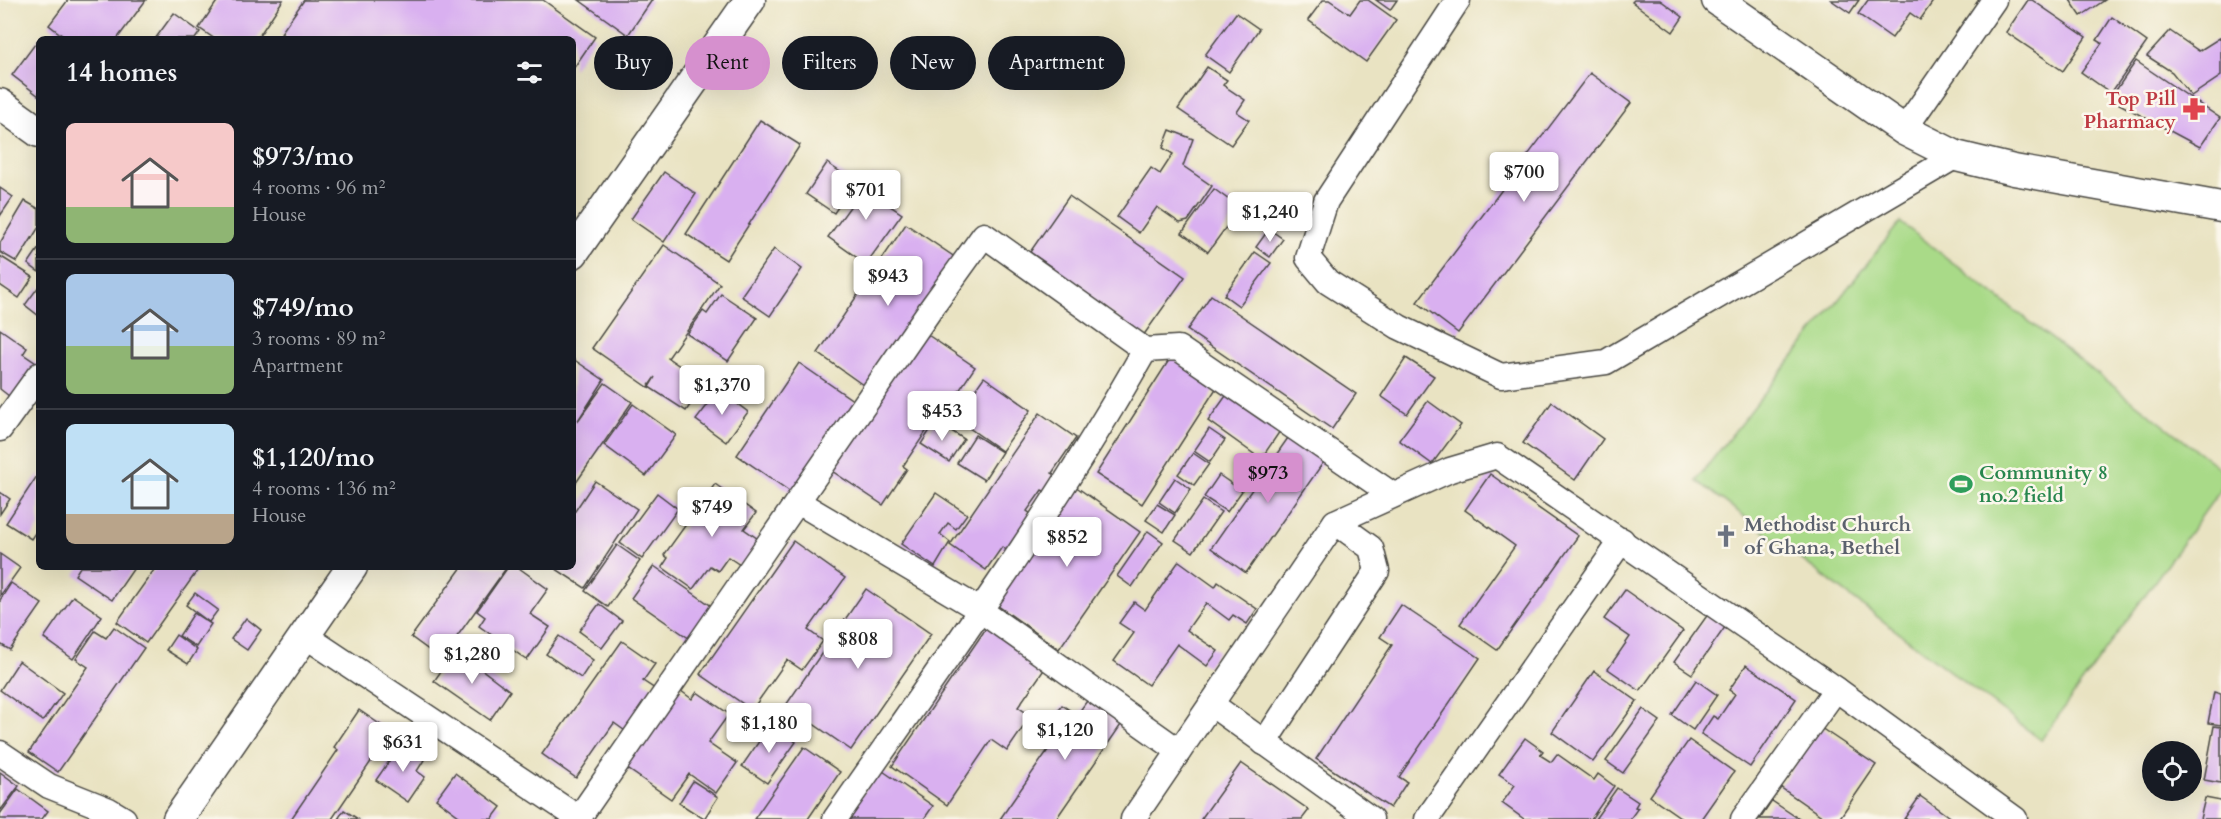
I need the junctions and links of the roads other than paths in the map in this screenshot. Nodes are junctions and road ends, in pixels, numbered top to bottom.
1 (750, 0) edge
2 (1458, 0) edge
3 (1717, 0) edge
4 (1994, 0) edge
5 (0, 104) edge
6 (36, 130) edge
7 (1904, 130) junction
8 (1956, 156) junction
9 (2221, 207) edge
10 (576, 249) edge
11 (1145, 350) junction
12 (36, 379) edge
13 (0, 429) edge
14 (1393, 495) junction
15 (798, 502) junction
16 (1335, 522) junction
17 (1622, 540) junction
18 (350, 570) edge
19 (980, 610) junction
20 (304, 635) junction
21 (1836, 688) junction
22 (1211, 704) junction
23 (1264, 743) junction
24 (1179, 751) junction
25 (0, 753) edge
26 (124, 819) edge
27 (178, 819) edge
28 (578, 819) edge
29 (835, 819) edge
30 (1134, 819) edge
31 (1371, 819) edge
32 (1427, 819) edge
33 (1743, 819) edge
34 (2014, 819) edge

1 - 10 street
2 - 8 street
3 - 7 street
4 - 7 street
5 - 6 street
7 - 8 street
8 - 9 street
11 - 14 street
11 - 15 street
11 - 19 street
12 - 13 street
14 - 16 street
14 - 17 street
15 - 19 street
15 - 28 street
16 - 22 street
16 - 23 street
17 - 21 street
17 - 32 street
18 - 20 street
19 - 24 street
19 - 29 street
20 - 27 street
20 - 28 street
21 - 33 street
21 - 34 street
22 - 23 street
22 - 24 street
23 - 31 street
24 - 30 street
25 - 26 street

